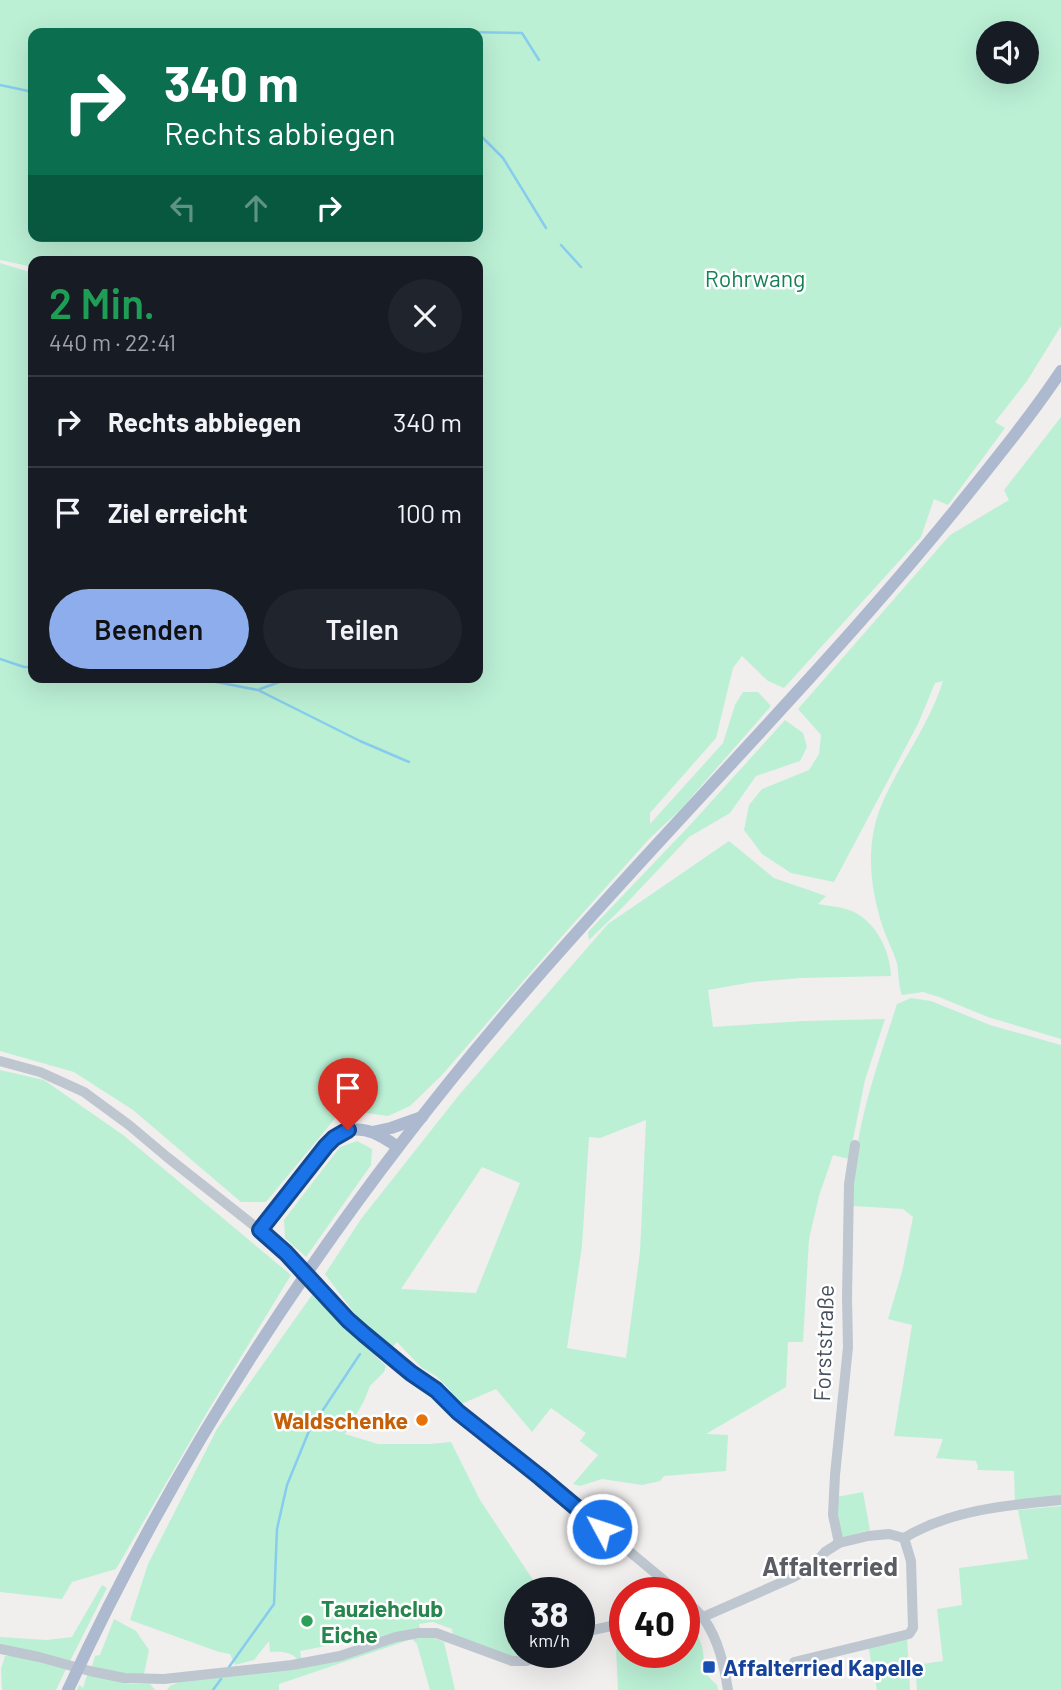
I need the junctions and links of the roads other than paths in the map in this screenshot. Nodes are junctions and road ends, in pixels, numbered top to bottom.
1 (1061, 371) edge
2 (0, 1060) edge
3 (422, 1117) junction
4 (372, 1132) junction
5 (855, 1145) dead end
6 (398, 1147) junction
7 (260, 1230) junction
8 (1061, 1500) edge
9 (904, 1538) junction
10 (839, 1543) junction
11 (660, 1577) edge
12 (700, 1615) edge
13 (703, 1617) junction
14 (0, 1649) edge
15 (504, 1658) edge
16 (794, 1662) dead end
17 (70, 1686) edge
18 (728, 1690) edge

1 - 3 main road
2 - 7 street
3 - 4 main road
3 - 6 main road
4 - 6 main road
4 - 7 main road
5 - 10 street, Forststraße
6 - 17 main road
7 - 11 street
8 - 9 street
9 - 10 street
9 - 16 street
10 - 13 street
12 - 13 street
13 - 18 street
14 - 15 street

